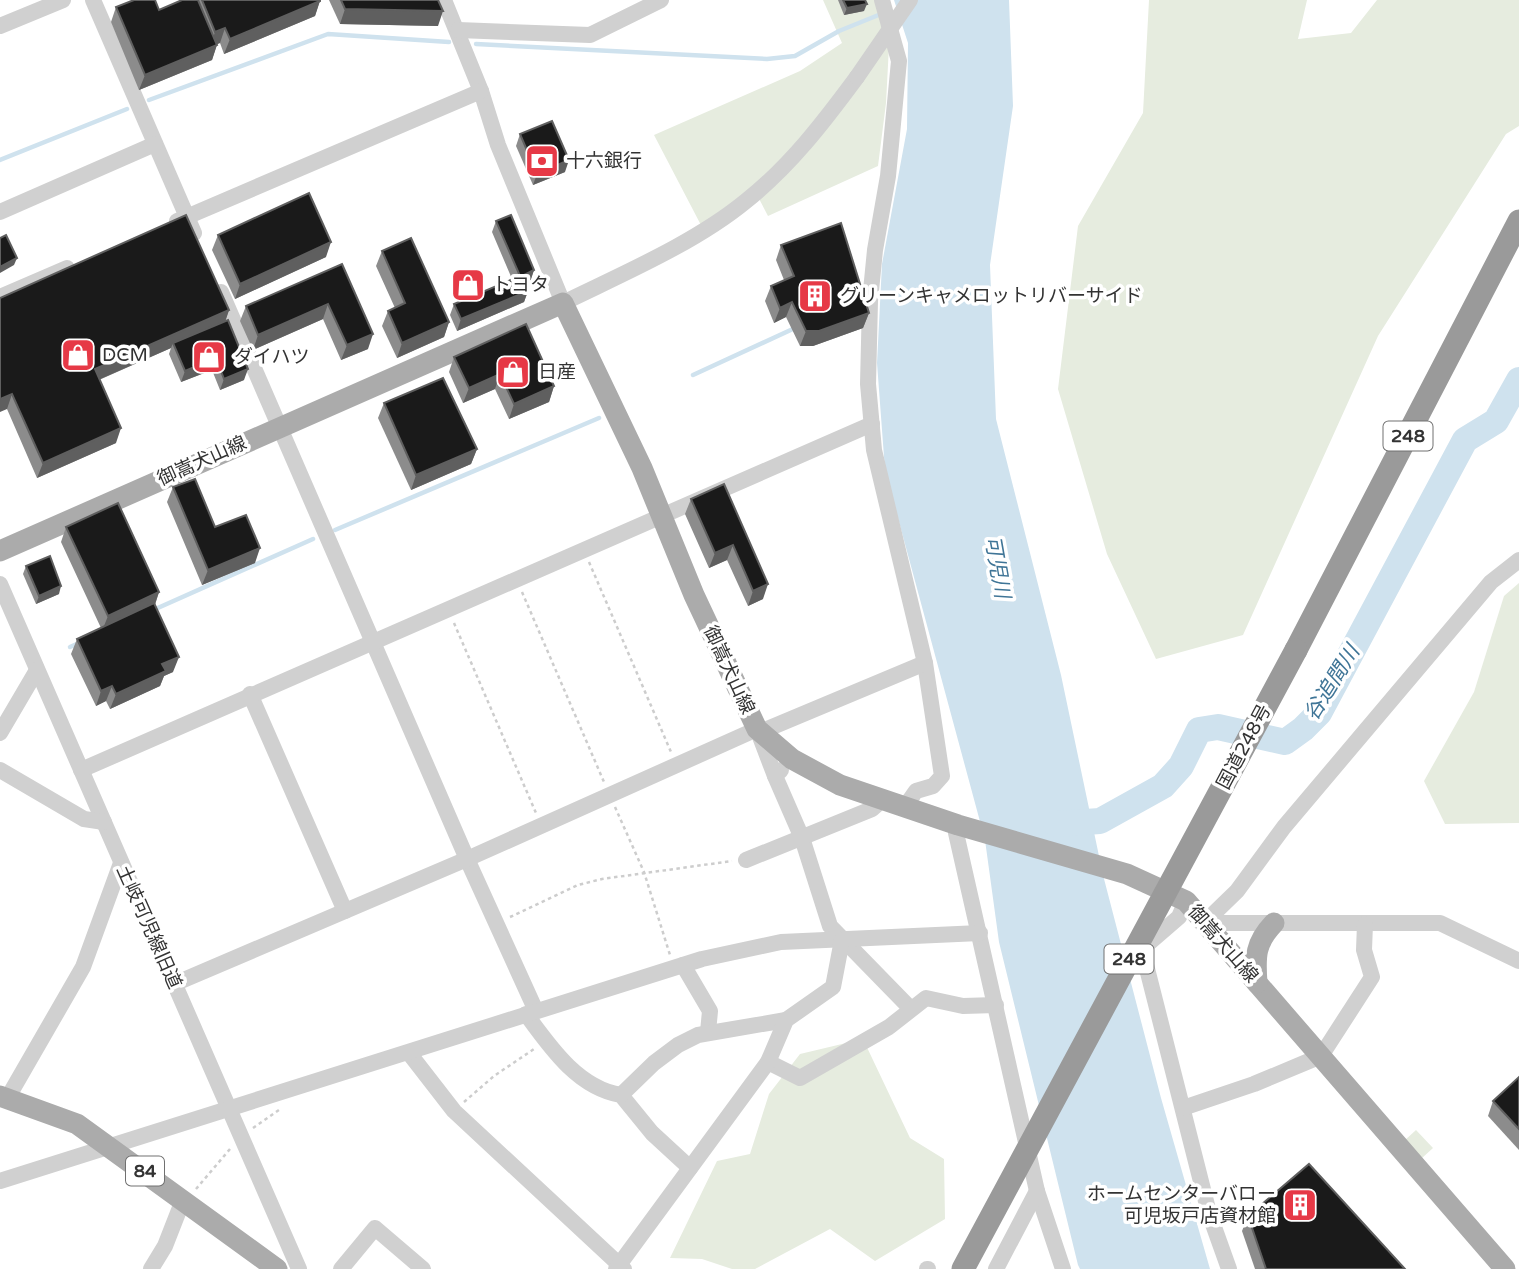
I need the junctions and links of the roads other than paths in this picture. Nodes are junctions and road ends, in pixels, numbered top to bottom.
1 (63, 0) edge
2 (93, 0) edge
3 (444, 0) edge
4 (661, 0) edge
5 (910, 0) edge
6 (884, 8) edge
7 (0, 26) edge
8 (458, 30) junction
9 (481, 91) junction
10 (155, 144) junction
11 (0, 212) edge
12 (187, 216) junction
13 (1519, 221) edge
14 (162, 227) edge
15 (203, 253) edge
16 (87, 259) edge
17 (214, 278) edge
18 (0, 297) edge
19 (563, 303) junction
20 (872, 424) junction
21 (281, 426) junction
22 (661, 514) junction
23 (0, 551) edge
24 (1519, 560) edge
25 (0, 584) edge
26 (375, 642) junction
27 (925, 663) junction
28 (37, 670) junction
29 (250, 694) junction
30 (758, 730) junction
31 (0, 733) edge
32 (792, 759) junction
33 (0, 770) edge
34 (81, 770) junction
35 (775, 776) junction
36 (881, 801) junction
37 (904, 808) junction
38 (104, 822) junction
39 (958, 825) junction
40 (802, 838) junction
41 (467, 859) junction
42 (746, 860) road end
43 (121, 863) junction
44 (1186, 901) junction
45 (345, 911) junction
46 (1204, 923) junction
47 (1274, 923) junction
48 (1365, 923) junction
49 (980, 933) junction
50 (842, 940) junction
51 (1519, 961) edge
52 (678, 967) junction
53 (1257, 983) junction
54 (174, 984) junction
55 (996, 1005) junction
56 (910, 1008) junction
57 (531, 1013) junction
58 (786, 1020) junction
59 (708, 1032) junction
60 (409, 1053) junction
61 (1321, 1056) junction
62 (768, 1062) junction
63 (621, 1095) junction
64 (4, 1098) edge
65 (1183, 1108) junction
66 (227, 1109) junction
67 (111, 1147) junction
68 (691, 1168) junction
69 (0, 1181) edge
70 (1037, 1191) junction
71 (184, 1201) junction
72 (620, 1267) edge
73 (151, 1269) edge
74 (277, 1269) edge
75 (299, 1269) edge
76 (341, 1269) edge
77 (423, 1269) edge
78 (963, 1269) edge
79 (996, 1269) edge
80 (1063, 1269) edge
81 (1229, 1269) edge
82 (1505, 1269) edge

1 - 7 street
2 - 10 street
3 - 8 street
4 - 8 street
5 - 19 street, bridge
6 - 20 street
8 - 9 street
9 - 12 street
9 - 19 street
10 - 11 street
10 - 12 street
12 - 14 street
12 - 15 street
13 - 78 highway, 国道248号 / 248, bridge
16 - 18 street
17 - 21 street
19 - 21 main road, 御嵩犬山線
19 - 22 main road, 御嵩犬山線
20 - 22 street
20 - 27 street
21 - 23 main road, 御嵩犬山線
21 - 26 street
22 - 26 street
22 - 30 main road, 御嵩犬山線
24 - 46 street
25 - 28 street, 土岐可児線旧道
26 - 29 street
26 - 41 street
27 - 30 street
27 - 37 street
28 - 31 street
28 - 34 street, 土岐可児線旧道
29 - 34 street
29 - 45 street
30 - 32 main road, 御嵩犬山線
30 - 35 street
30 - 41 street
32 - 35 street
32 - 36 main road, 御嵩犬山線
33 - 38 street
34 - 38 street, 土岐可児線旧道
35 - 40 street
36 - 37 main road, 御嵩犬山線
36 - 40 street
37 - 39 main road, 御嵩犬山線
38 - 43 street, 土岐可児線旧道
39 - 44 main road, 御嵩犬山線
39 - 49 street
40 - 42 street
40 - 50 street
41 - 45 street
41 - 57 street
43 - 54 street, 土岐可児線旧道
43 - 64 street
44 - 46 main road, 御嵩犬山線
44 - 65 street
45 - 54 street
46 - 47 street
46 - 53 main road, 御嵩犬山線
47 - 48 street
47 - 53 main road
48 - 51 street
48 - 61 street
49 - 50 street
49 - 55 street
50 - 52 street
50 - 56 street
50 - 58 street
52 - 57 street
52 - 59 street
53 - 61 main road, 御嵩犬山線
54 - 66 street, 土岐可児線旧道
55 - 56 street
55 - 70 street
56 - 62 street
57 - 60 street
57 - 63 street
58 - 59 street
58 - 62 street
59 - 63 street
60 - 66 street
60 - 72 street
61 - 65 street
61 - 82 main road, 御嵩犬山線
62 - 68 street
63 - 68 street
64 - 67 main road, 84
65 - 81 street
66 - 67 street
66 - 75 street, 土岐可児線旧道
67 - 69 street
67 - 71 main road, 84
68 - 72 street
70 - 79 street
70 - 80 street
71 - 73 street
71 - 74 main road, 84
76 - 77 street

